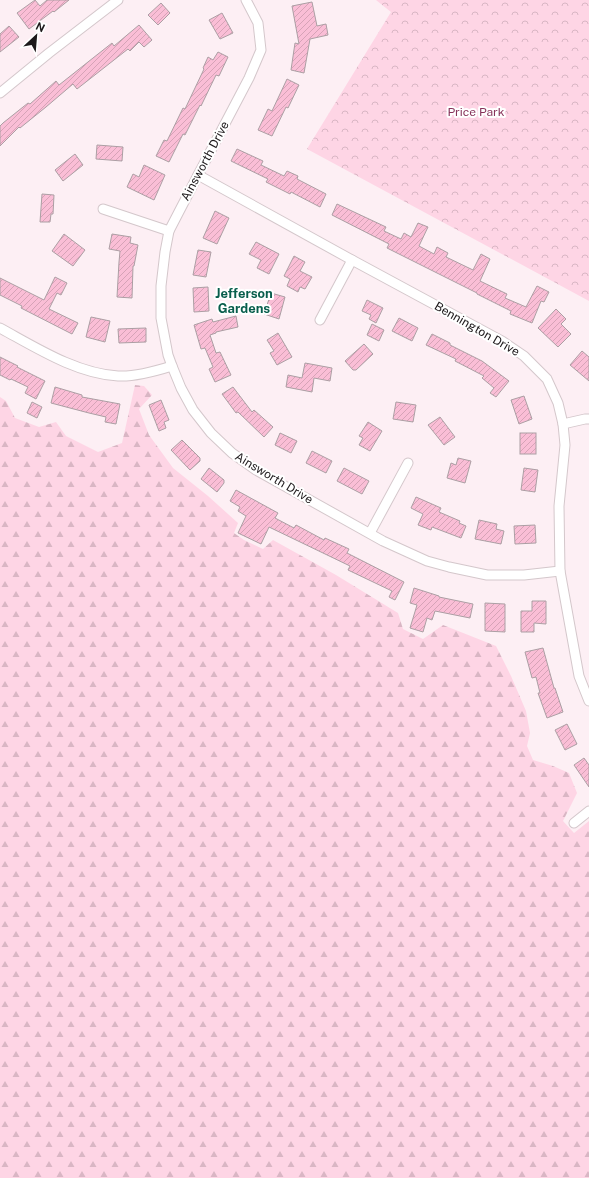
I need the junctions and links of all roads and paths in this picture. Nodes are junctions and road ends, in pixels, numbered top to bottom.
1 (118, 0) edge
2 (246, 0) edge
3 (0, 93) edge
4 (198, 175) junction
5 (103, 209) dead end
6 (169, 231) junction
7 (352, 260) junction
8 (320, 320) dead end
9 (0, 328) edge
10 (172, 366) junction
11 (589, 419) edge
12 (563, 424) junction
13 (408, 463) dead end
14 (370, 533) junction
15 (560, 571) junction
16 (587, 690) edge
17 (589, 701) edge
18 (589, 811) edge
19 (574, 823) dead end

1 - 3 street
2 - 4 street, Ainsworth Drive
4 - 6 street, Ainsworth Drive
4 - 7 street, Bennington Drive
5 - 6 street
6 - 10 street, Ainsworth Drive
7 - 8 street
7 - 12 street, Bennington Drive
9 - 10 street
10 - 14 street, Ainsworth Drive
11 - 12 street
12 - 15 street, Bennington Drive
13 - 14 street
14 - 15 street, Ainsworth Drive
15 - 16 street, Bennington Drive
16 - 17 street, Bennington Drive
18 - 19 street

